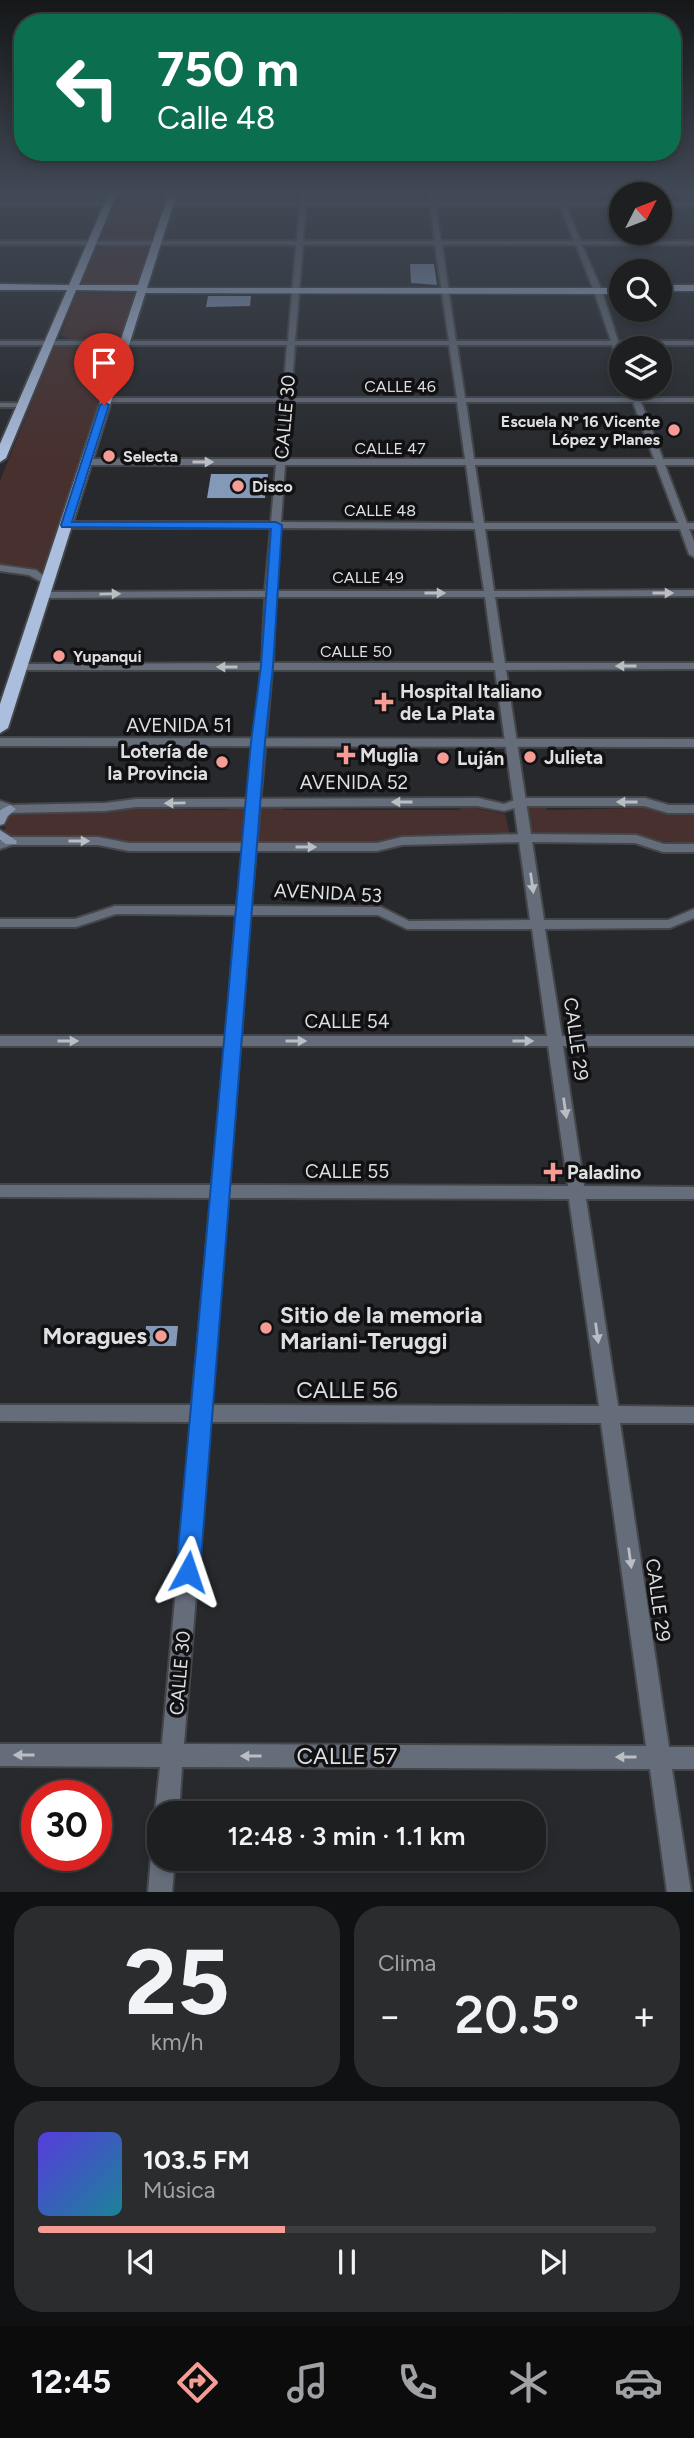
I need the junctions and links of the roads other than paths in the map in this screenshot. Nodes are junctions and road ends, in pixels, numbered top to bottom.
1 (74, 281) edge
2 (144, 281) edge
3 (297, 281) edge
4 (444, 281) edge
5 (593, 281) edge
6 (0, 289) edge
7 (142, 289) junction
8 (296, 289) junction
9 (445, 289) junction
10 (70, 290) junction
11 (597, 290) junction
12 (609, 290) edge
13 (672, 290) edge
14 (694, 290) edge
15 (612, 336) edge
16 (0, 343) edge
17 (48, 343) junction
18 (292, 343) junction
19 (453, 343) junction
20 (124, 344) junction
21 (609, 344) edge
22 (672, 344) edge
23 (694, 344) edge
24 (106, 400) junction
25 (287, 400) junction
26 (461, 400) junction
27 (636, 400) junction
28 (694, 400) edge
29 (0, 405) edge
30 (22, 405) junction
31 (0, 458) edge
32 (86, 462) junction
33 (282, 462) junction
34 (470, 462) junction
35 (659, 462) junction
36 (694, 462) edge
37 (66, 525) junction
38 (276, 525) junction
39 (480, 526) junction
40 (689, 526) edge
41 (694, 554) edge
42 (0, 568) edge
43 (44, 588) junction
44 (271, 593) junction
45 (489, 593) junction
46 (694, 593) edge
47 (267, 666) junction
48 (500, 666) junction
49 (694, 666) edge
50 (19, 667) junction
51 (0, 728) edge
52 (0, 742) edge
53 (258, 742) junction
54 (511, 743) junction
55 (694, 743) edge
56 (253, 801) junction
57 (520, 802) junction
58 (4, 808) edge
59 (694, 809) edge
60 (0, 821) edge
61 (525, 838) junction
62 (3, 839) edge
63 (249, 847) junction
64 (694, 848) edge
65 (244, 909) junction
66 (694, 913) edge
67 (0, 923) edge
68 (538, 925) junction
69 (233, 1040) junction
70 (0, 1041) edge
71 (555, 1041) junction
72 (694, 1041) edge
73 (0, 1191) edge
74 (220, 1192) junction
75 (577, 1192) junction
76 (694, 1193) edge
77 (0, 1413) edge
78 (201, 1414) junction
79 (609, 1415) junction
80 (694, 1415) edge
81 (0, 1755) edge
82 (173, 1756) junction
83 (659, 1758) junction
84 (694, 1758) edge
85 (168, 1801) edge
86 (162, 1871) edge
87 (160, 1892) edge
88 (679, 1892) edge

1 - 10 highway
2 - 7 highway
3 - 8 street, CALLE 30
4 - 9 street, CALLE 29
5 - 11 street
6 - 10 highway
7 - 8 main road
7 - 10 highway
7 - 20 highway
8 - 9 main road
8 - 18 street, CALLE 30
9 - 11 main road
9 - 19 street, CALLE 29
10 - 17 highway
11 - 12 main road
11 - 15 street
13 - 14 main road
16 - 17 street
17 - 20 street
17 - 30 highway
18 - 19 street
18 - 20 street
18 - 25 street, CALLE 30
19 - 21 street
19 - 26 street, CALLE 29
20 - 24 highway
22 - 23 street
24 - 25 street, CALLE 46
24 - 32 highway
25 - 26 street, CALLE 46
25 - 33 street, CALLE 30
26 - 27 street, CALLE 46
26 - 34 street, CALLE 29
27 - 28 street, CALLE 46
27 - 35 street
29 - 30 street
30 - 31 highway
32 -> 33 street, CALLE 47
32 - 37 highway
33 - 34 street, CALLE 47
33 - 38 street, CALLE 30
34 - 35 street, CALLE 47
34 - 39 street, CALLE 29
35 - 36 street, CALLE 47
35 - 40 street
37 - 38 street, CALLE 48
37 - 43 highway
38 - 39 street, CALLE 48
38 - 44 street, CALLE 30
39 - 40 street, CALLE 48
39 - 45 street, CALLE 29
40 - 41 street
42 - 43 street, CALLE 49
43 -> 44 street, CALLE 49
43 - 50 highway
44 -> 45 street, CALLE 49
44 - 47 street, CALLE 30
45 -> 46 street, CALLE 49
45 - 48 street, CALLE 29
47 - 48 street, CALLE 50
47 -> 50 street, CALLE 50
47 - 53 street, CALLE 30
49 -> 48 street, CALLE 50
48 - 54 street, CALLE 29
50 - 51 highway
52 - 53 street, AVENIDA 51
53 - 54 street, AVENIDA 51
53 - 56 street, CALLE 30
54 - 55 street, AVENIDA 51
54 - 57 street, CALLE 29
57 -> 56 street, AVENIDA 52
56 -> 58 street, AVENIDA 52
56 - 63 street, CALLE 30
59 -> 57 street, AVENIDA 52
57 - 61 street, CALLE 29
58 - 60 main road
63 -> 61 street
61 - 64 street
61 -> 68 street, CALLE 29
62 -> 63 street
63 - 65 street, CALLE 30
65 - 67 street, AVENIDA 53
65 - 68 street, AVENIDA 53
65 - 69 street, CALLE 30
66 - 68 street, AVENIDA 53
68 - 71 street, CALLE 29
70 -> 69 street, CALLE 54
69 -> 71 street, CALLE 54
69 - 74 street, CALLE 30
71 - 72 street, CALLE 54
71 -> 75 street, CALLE 29
73 - 74 street, CALLE 55
74 - 75 street, CALLE 55
74 - 78 street, CALLE 30
75 - 76 street, CALLE 55
75 -> 79 street, CALLE 29
77 - 78 street, CALLE 56
78 - 79 street, CALLE 56
78 - 82 street, CALLE 30
79 - 80 street, CALLE 56
79 -> 83 street, CALLE 29
82 -> 81 street, CALLE 57
83 -> 82 street, CALLE 57
82 - 85 street, CALLE 30
83 - 84 street, CALLE 57
83 - 88 street, CALLE 29
86 - 87 street

